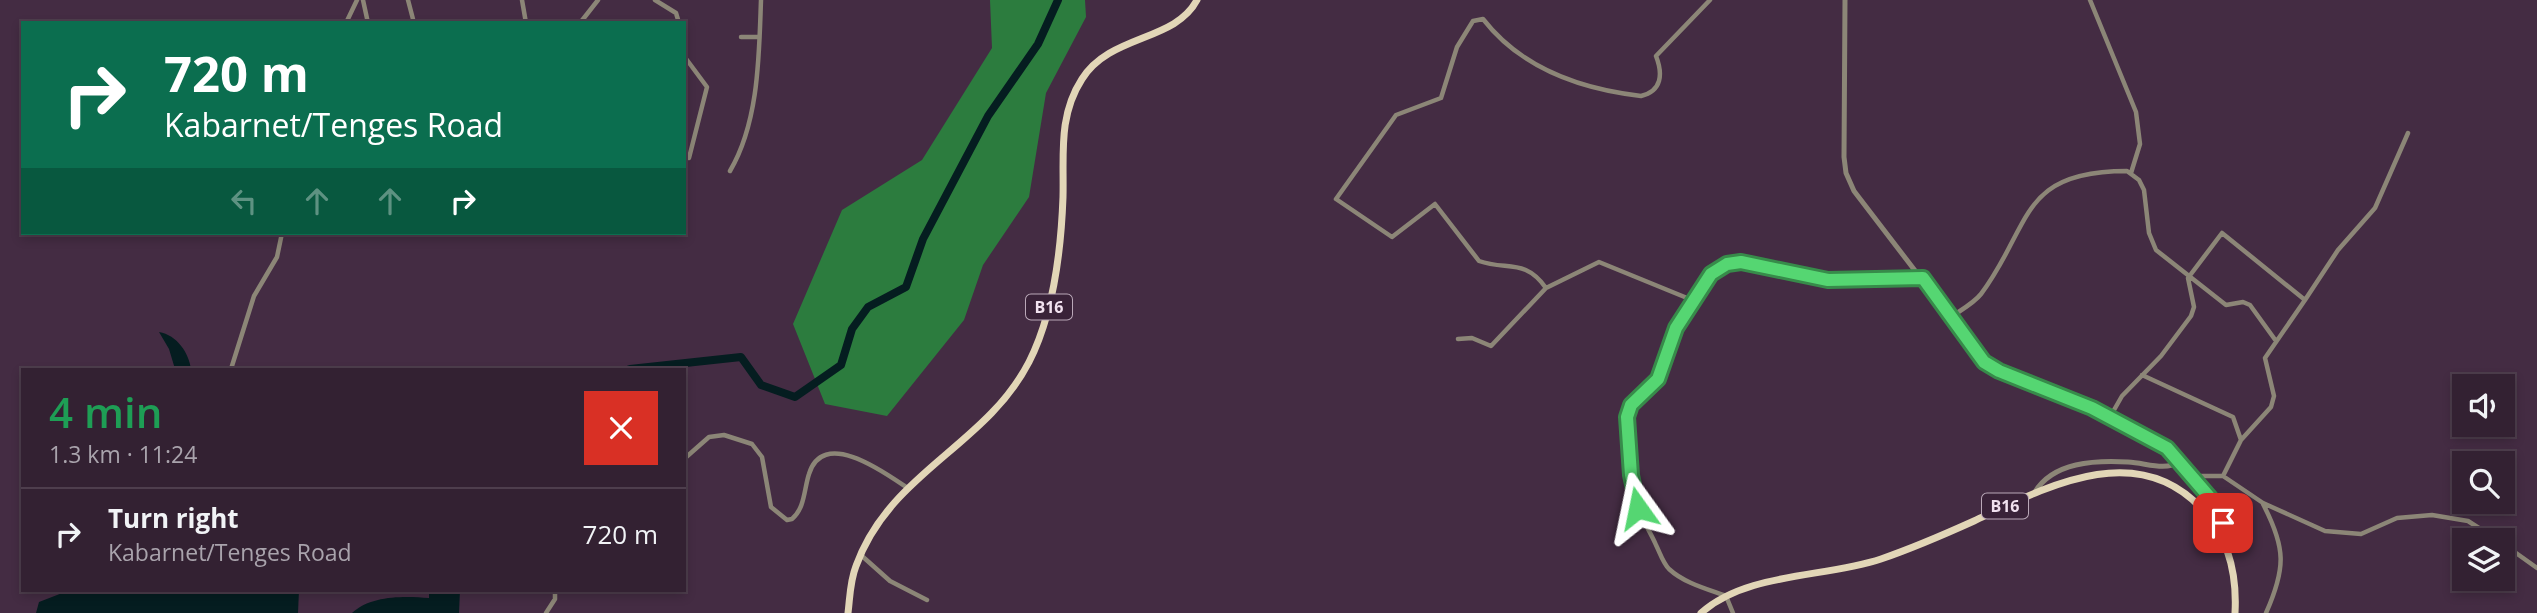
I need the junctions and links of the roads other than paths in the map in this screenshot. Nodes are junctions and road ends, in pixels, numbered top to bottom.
1 (357, 0) edge
2 (363, 0) edge
3 (408, 0) edge
4 (522, 0) edge
5 (590, 0) edge
6 (655, 0) edge
7 (761, 0) edge
8 (1197, 0) edge
9 (1710, 0) edge
10 (1845, 0) edge
11 (2090, 0) edge
12 (597, 1) edge
13 (347, 21) edge
14 (368, 21) edge
15 (413, 21) edge
16 (526, 21) edge
17 (582, 21) edge
18 (679, 21) edge
19 (741, 37) dead end
20 (759, 37) junction
21 (686, 59) edge
22 (2408, 133) dead end
23 (689, 158) dead end
24 (730, 171) dead end
25 (2131, 173) junction
26 (282, 235) edge
27 (1923, 278) junction
28 (2188, 278) junction
29 (1546, 288) junction
30 (1692, 300) junction
31 (2305, 300) junction
32 (1951, 317) junction
33 (1458, 339) dead end
34 (2276, 341) junction
35 (231, 368) edge
36 (2142, 375) junction
37 (2110, 417) junction
38 (2241, 440) junction
39 (686, 457) edge
40 (2181, 462) junction
41 (2194, 476) junction
42 (2224, 476) junction
43 (906, 487) junction
44 (2035, 492) junction
45 (2263, 503) junction
46 (2479, 528) edge
47 (2222, 537) junction
48 (2515, 552) edge
49 (861, 555) junction
50 (2537, 568) edge
51 (555, 592) edge
52 (1726, 596) junction
53 (927, 600) dead end
54 (547, 613) edge
55 (848, 613) edge
56 (1701, 613) edge
57 (1733, 613) edge
58 (2235, 613) edge
59 (2266, 613) edge

1 - 13 street
2 - 14 street
3 - 15 street
4 - 16 street
5 - 12 street
6 - 18 street
7 - 20 street
8 - 43 main road, B16
9 - 29 street
10 - 27 street
11 - 25 street
12 - 17 street
19 - 20 street
20 - 24 street
21 - 23 street
22 - 31 street
25 - 28 street
25 - 32 street
26 - 35 street
27 - 30 street
27 - 32 street
28 - 31 street
28 - 34 street
28 - 36 street
29 - 30 street
29 - 33 street
30 - 52 street
31 - 34 street
32 - 37 street
34 - 38 street
36 - 37 street
36 - 38 street
37 - 40 street
38 - 42 street
39 - 43 street
40 - 41 street
40 - 44 street
41 - 42 street
41 - 47 street
42 - 45 street
43 - 49 main road, B16
44 - 47 main road, B16
44 - 52 main road, B16
45 - 46 street
45 - 59 street
47 - 58 main road, B16
48 - 50 street
49 - 53 street
49 - 55 main road, B16
51 - 54 street
52 - 56 main road, B16
52 - 57 street

